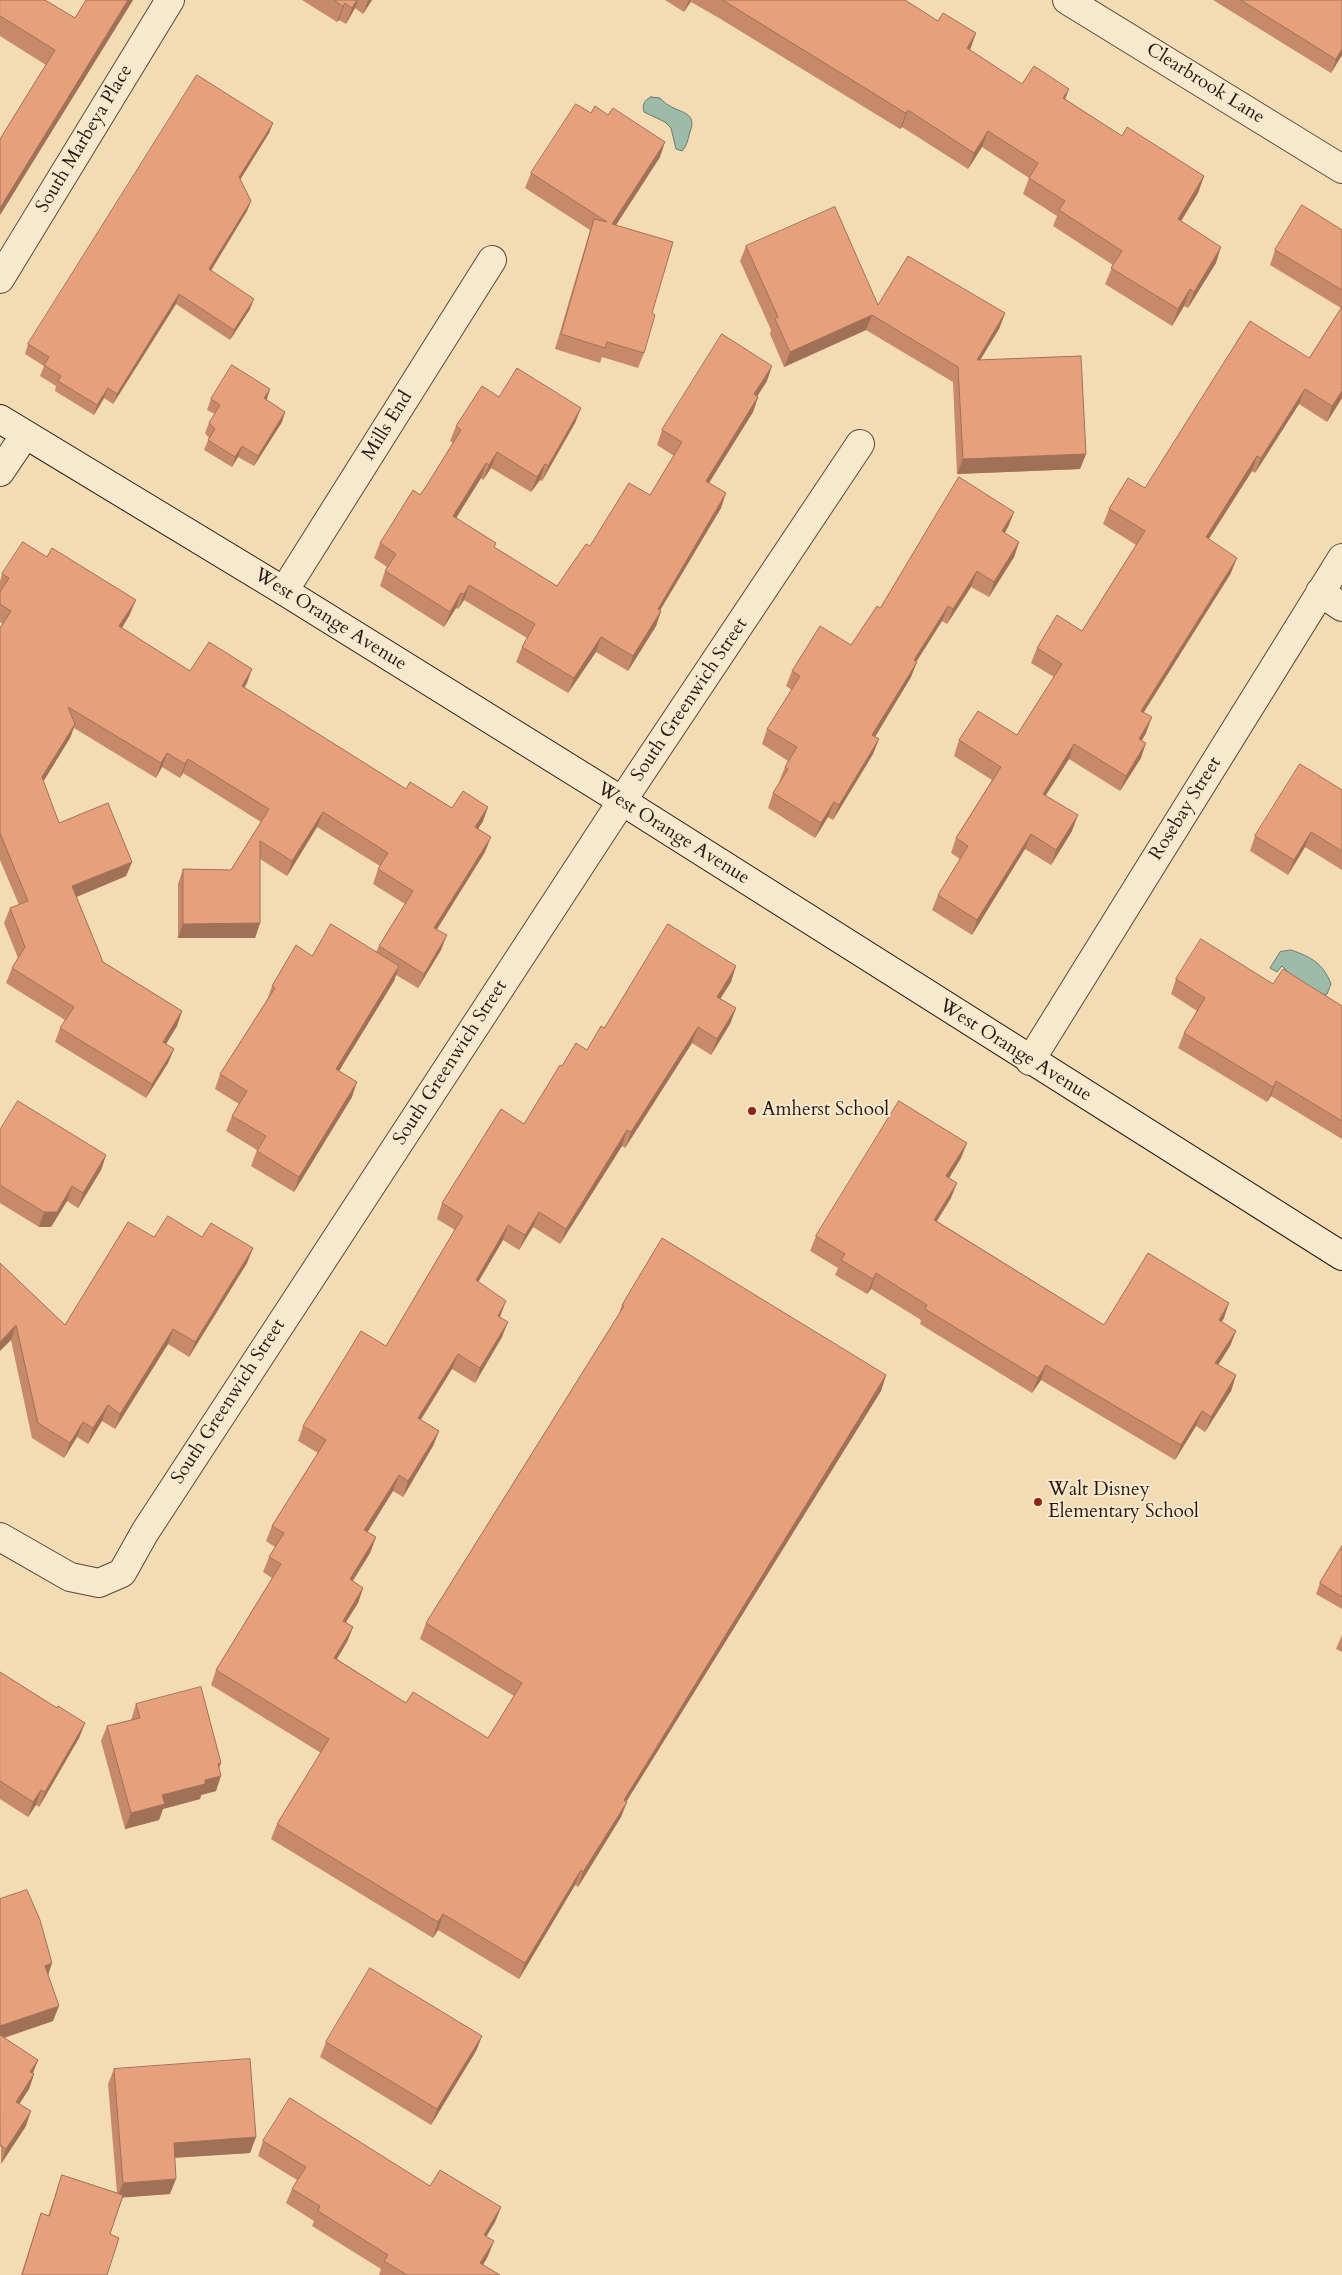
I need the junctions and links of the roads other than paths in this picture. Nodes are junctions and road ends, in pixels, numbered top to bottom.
1 (170, 0) edge
2 (1067, 0) edge
3 (1342, 169) edge
4 (492, 260) dead end
5 (0, 279) edge
6 (0, 419) edge
7 (25, 435) junction
8 (860, 444) dead end
9 (0, 472) edge
10 (1342, 558) edge
11 (284, 591) junction
12 (1331, 600) edge
13 (622, 801) junction
14 (1030, 1061) junction
15 (1342, 1256) edge
16 (0, 1537) edge

1 - 5 street, South Marbeya Place
2 - 3 street, Clearbrook Lane
4 - 11 street, Mills End
6 - 7 street, West Orange Avenue
7 - 9 street
7 - 11 street, West Orange Avenue
8 - 13 street, South Greenwich Street
10 - 12 street, Rosebay Street
11 - 13 street, West Orange Avenue
12 - 14 street, Rosebay Street
13 - 14 street, West Orange Avenue
13 - 16 street, South Greenwich Street
14 - 15 street, West Orange Avenue

